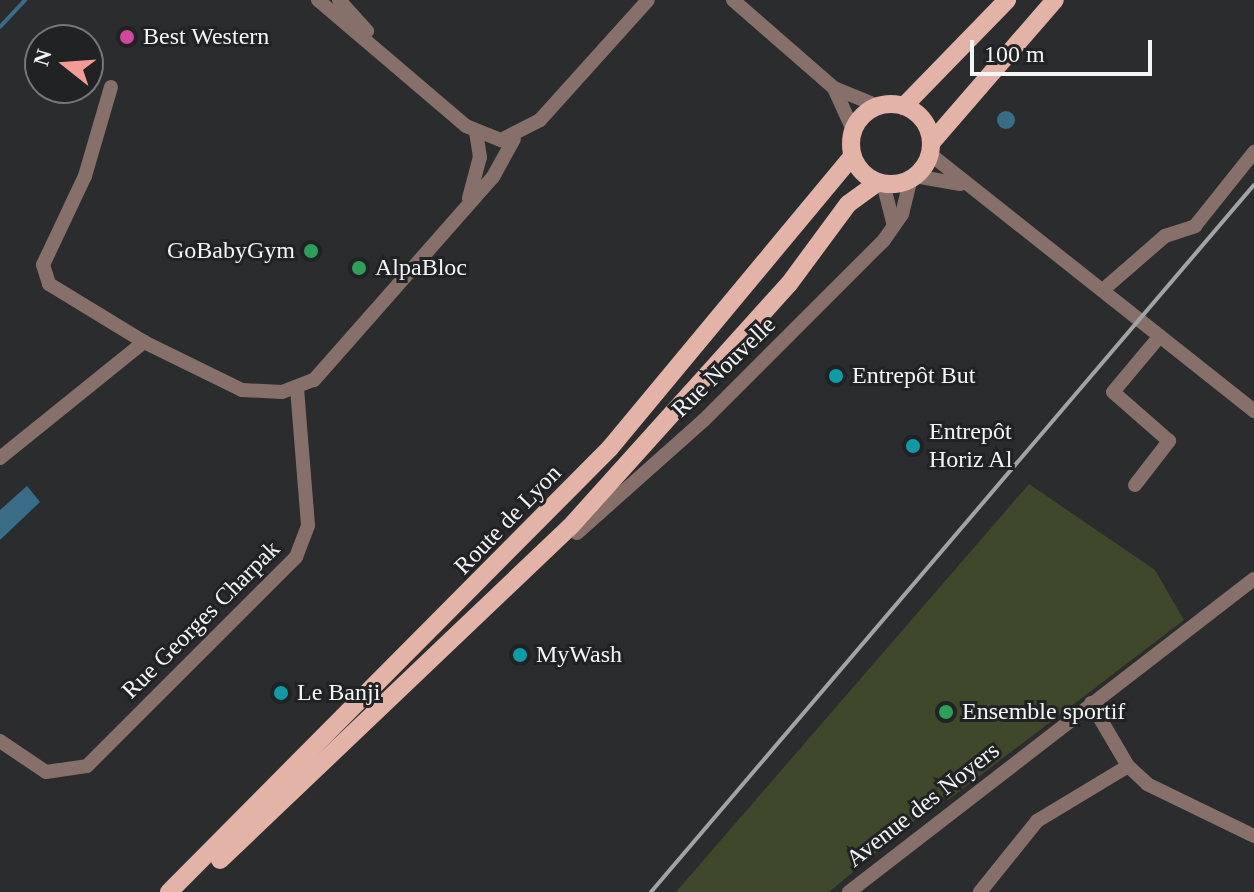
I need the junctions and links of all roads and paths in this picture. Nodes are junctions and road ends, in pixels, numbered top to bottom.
1 (318, 0) edge
2 (339, 0) edge
3 (648, 0) edge
4 (733, 0) edge
5 (1007, 0) edge
6 (1055, 0) edge
7 (111, 87) dead end
8 (834, 88) junction
9 (878, 106) junction
10 (904, 106) junction
11 (456, 118) junction
12 (853, 130) junction
13 (476, 132) junction
14 (514, 139) junction
15 (930, 148) junction
16 (1254, 152) edge
17 (852, 156) junction
18 (913, 177) junction
19 (880, 183) junction
20 (961, 184) junction
21 (465, 210) junction
22 (894, 226) junction
23 (1104, 289) junction
24 (1160, 336) junction
25 (144, 342) junction
26 (297, 388) junction
27 (1254, 411) edge
28 (0, 458) edge
29 (1135, 485) dead end
30 (577, 533) dead end
31 (1254, 579) edge
32 (1091, 703) junction
33 (0, 741) edge
34 (1128, 766) junction
35 (1254, 836) edge
36 (169, 892) edge
37 (186, 892) edge
38 (849, 892) edge
39 (980, 892) edge

1 - 11 street
2 - 11 street
3 - 14 street
4 - 8 street
5 - 10 main road
6 - 15 main road
7 - 25 street
8 - 9 street
8 - 12 street
9 - 10 main road
9 - 12 main road
10 - 15 main road
11 - 13 street
12 - 17 main road
13 - 14 street
13 - 21 street
14 - 21 street
15 - 18 main road
15 - 20 street
16 - 23 street
17 - 19 main road
17 - 36 main road, Route de Lyon
18 - 19 main road
18 - 20 street
18 - 22 street, Rue Nouvelle
19 - 22 street
19 - 37 main road, Route de Lyon
20 - 23 street
21 - 26 street
22 - 30 street, Rue Nouvelle
23 - 24 street
24 - 27 street
24 - 29 street
25 - 26 street
25 - 28 street
26 - 33 street, Rue Georges Charpak
31 - 32 street, Avenue des Noyers
32 - 34 street
32 - 38 street, Avenue des Noyers
34 - 35 street
34 - 39 street

